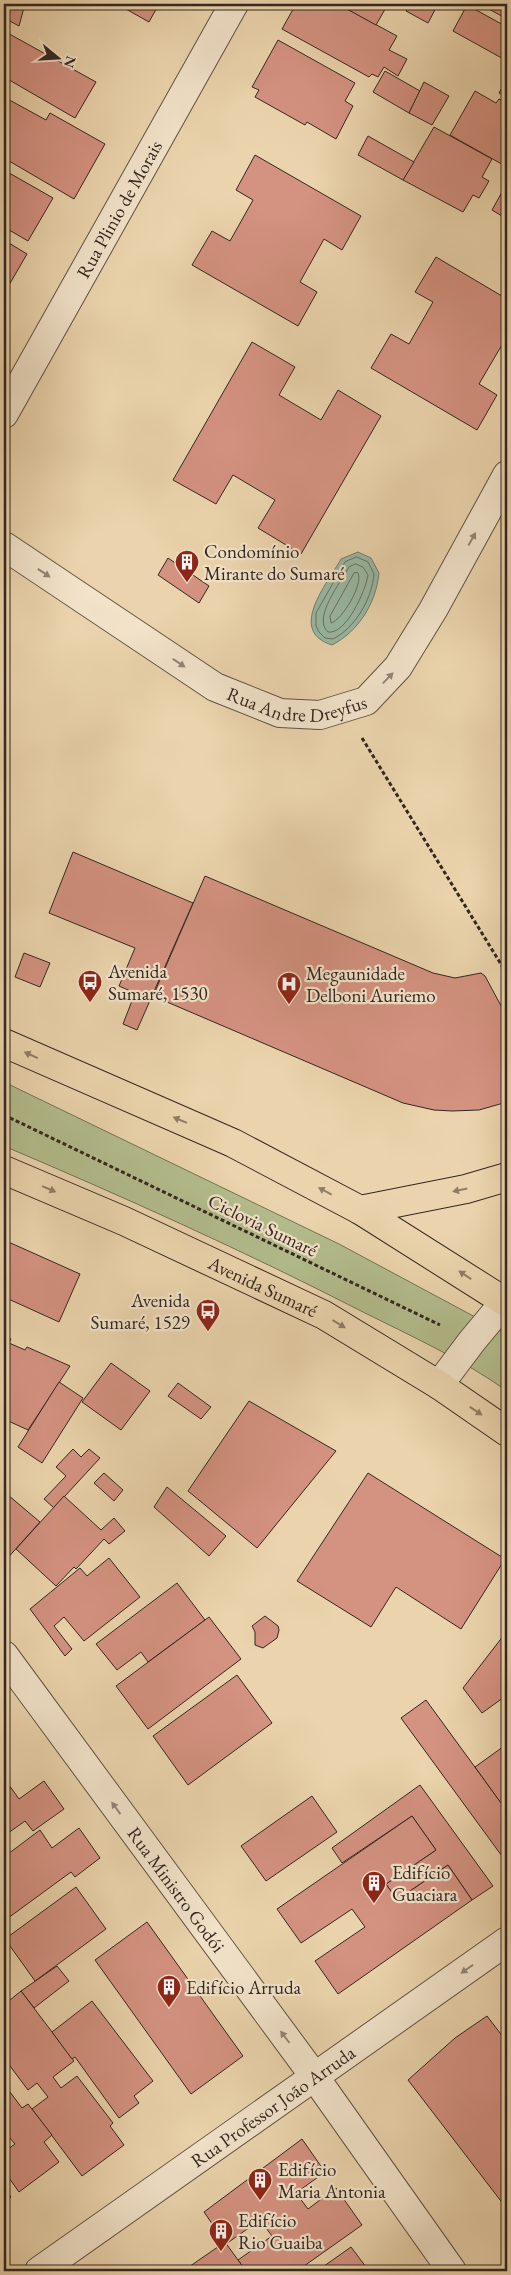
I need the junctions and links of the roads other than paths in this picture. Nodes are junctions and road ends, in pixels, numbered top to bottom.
1 (234, 4) edge
2 (4, 414) edge
3 (507, 475) edge
4 (4, 546) edge
5 (4, 1043) edge
6 (4, 1170) edge
7 (507, 1177) edge
8 (360, 1210) junction
9 (507, 1301) edge
10 (439, 1385) junction
11 (507, 1432) edge
12 (4, 1655) edge
13 (507, 1941) edge
14 (314, 2076) junction
15 (39, 2271) edge
16 (452, 2271) edge

1 - 2 street, Rua Plinio de Morais
4 -> 3 street, Rua Andre Dreyfus
8 -> 5 main road
6 -> 10 main road, Avenida Sumaré
7 -> 8 main road
9 -> 8 main road
9 - 10 street
10 -> 11 main road, Avenida Sumaré
14 -> 12 street, Rua Ministro Godói
13 -> 14 street, Rua Professor João Arruda
14 - 15 street, Rua Professor João Arruda
14 - 16 street, Rua Ministro Godói

